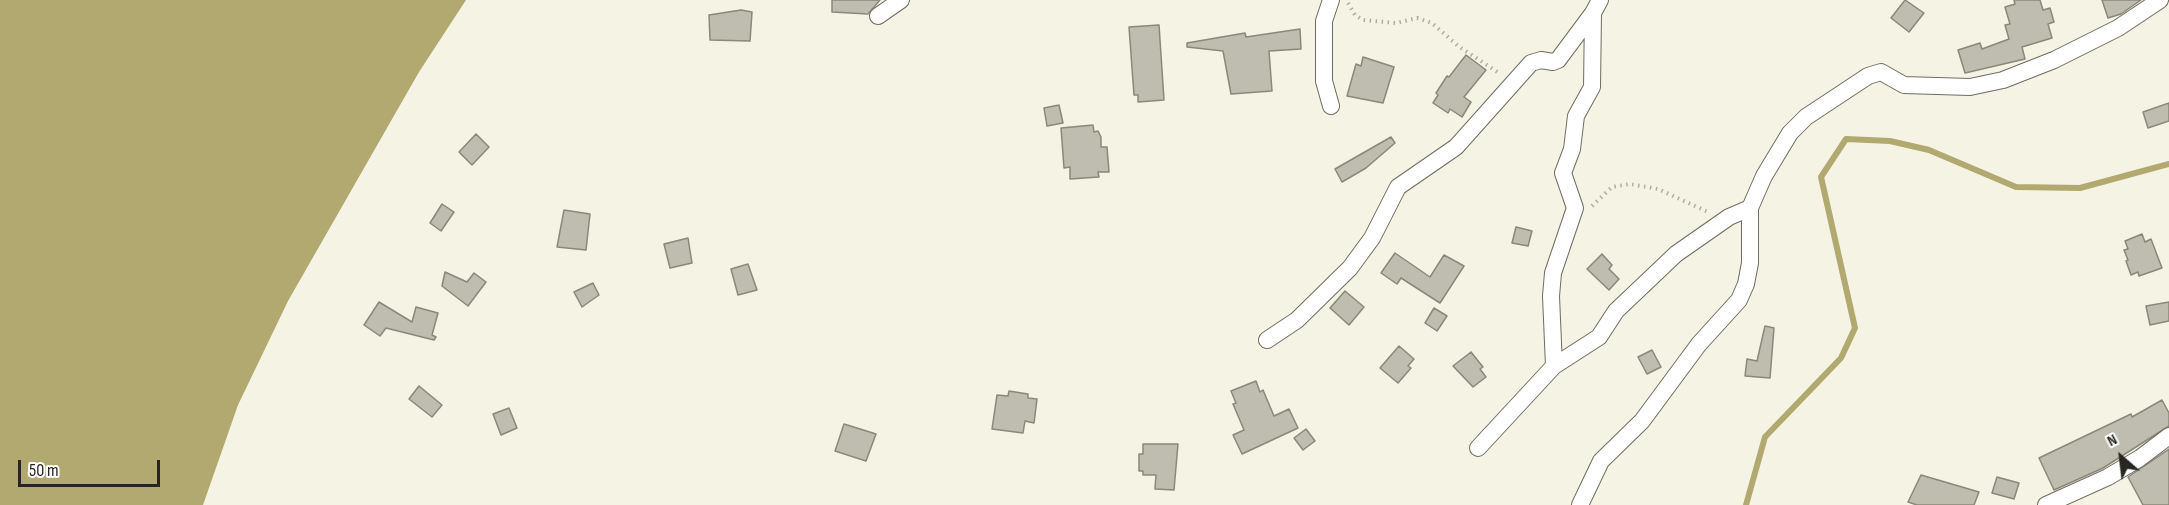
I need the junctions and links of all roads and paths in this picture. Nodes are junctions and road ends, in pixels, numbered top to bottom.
1 (900, 0) edge
2 (1331, 0) edge
3 (1347, 0) edge
4 (2160, 0) edge
5 (1596, 7) edge
6 (878, 16) dead end
7 (1513, 81) junction
8 (1331, 106) dead end
9 (1749, 208) junction
10 (1574, 216) junction
11 (1729, 217) junction
12 (1267, 340) dead end
13 (1554, 366) junction
14 (2169, 436) edge
15 (1478, 448) dead end
16 (1580, 505) edge
17 (2046, 505) edge

1 - 6 street
2 - 8 street
3 - 7 path
4 - 9 street
5 - 7 street
5 - 10 street
7 - 12 street
9 - 11 street
9 - 16 street
10 - 11 path
10 - 13 street
11 - 13 street
13 - 15 street
14 - 17 street

